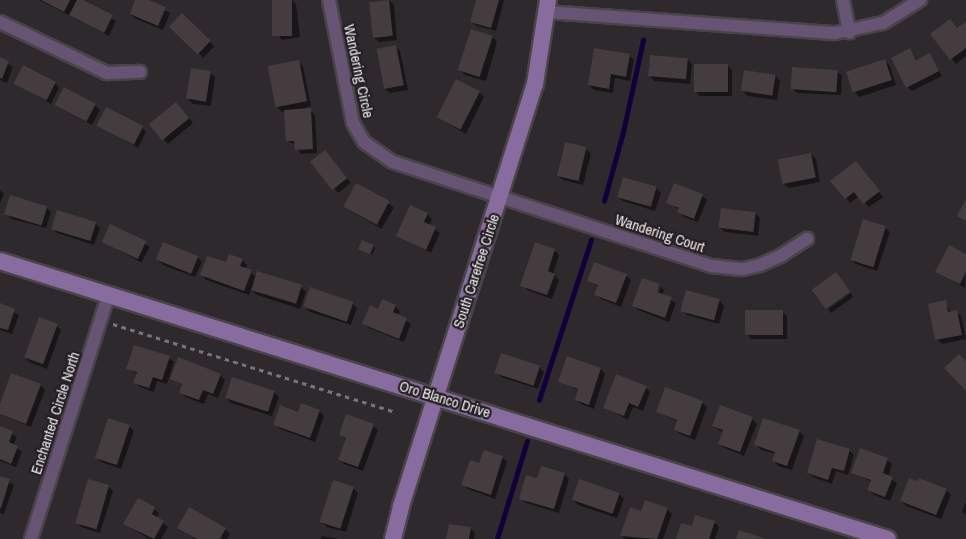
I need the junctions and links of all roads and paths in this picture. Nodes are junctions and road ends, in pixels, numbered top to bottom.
1 (329, 0) edge
2 (843, 0) edge
3 (920, 0) edge
4 (547, 6) edge
5 (0, 22) edge
6 (849, 32) junction
7 (140, 72) dead end
8 (500, 197) junction
9 (807, 239) dead end
10 (0, 261) edge
11 (108, 296) junction
12 (114, 323) dead end
13 (436, 396) junction
14 (396, 412) dead end
15 (31, 539) edge
16 (393, 539) edge
17 (888, 539) edge

1 - 8 street, Wandering Circle
2 - 6 street
3 - 6 street
4 - 6 street
4 - 8 street, South Carefree Circle
5 - 7 street
8 - 9 street, Wandering Court
8 - 13 street, South Carefree Circle
10 - 11 street, Oro Blanco Drive
11 - 13 street, Oro Blanco Drive
11 - 15 street, Enchanted Circle North
12 - 14 path
13 - 16 street, South Carefree Circle
13 - 17 street, Oro Blanco Drive

